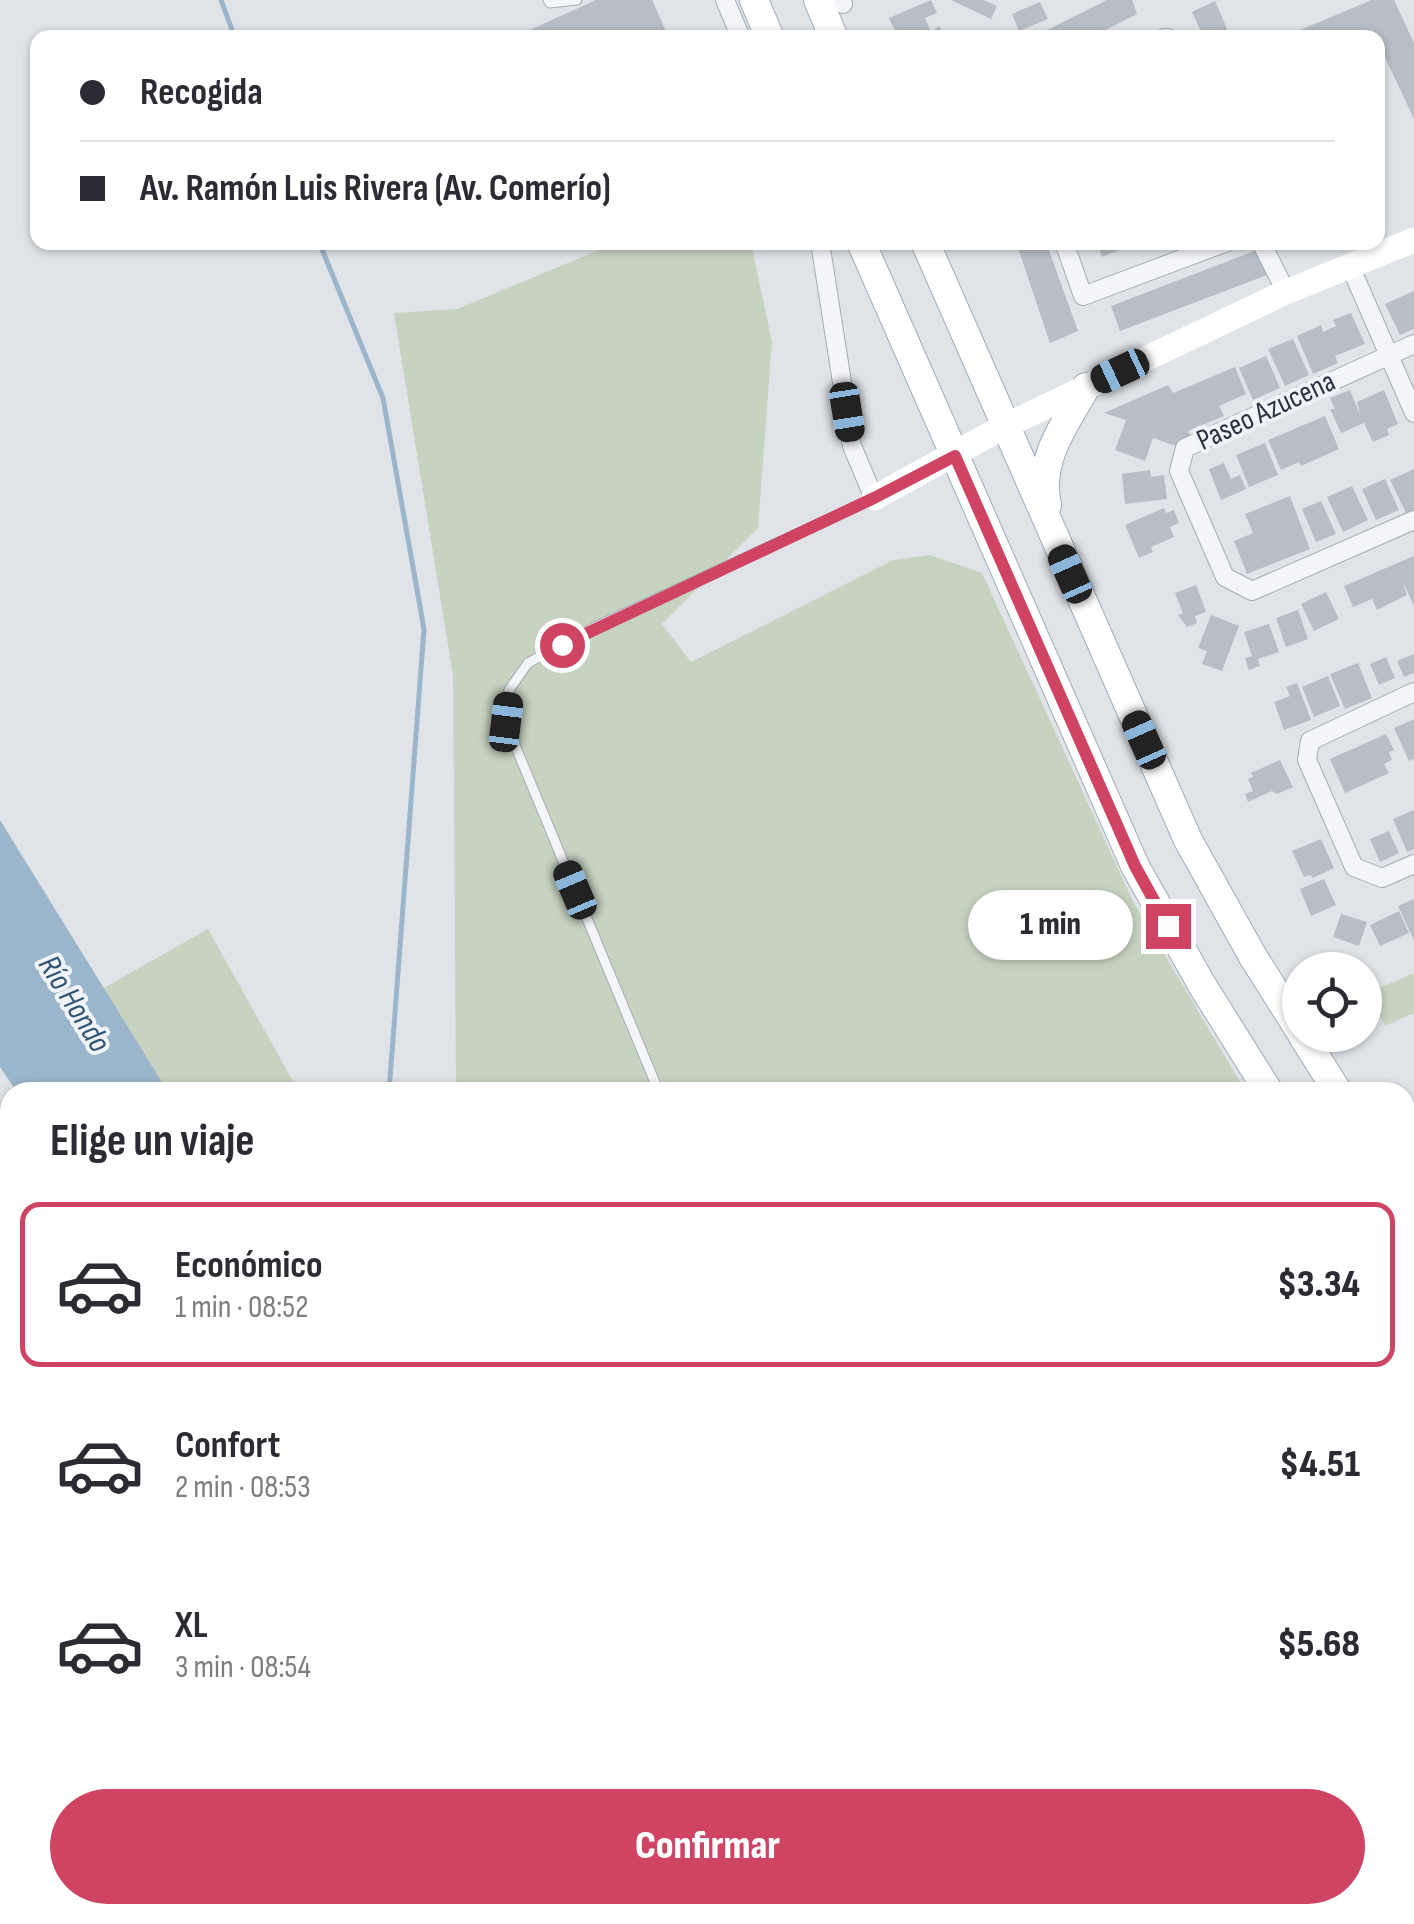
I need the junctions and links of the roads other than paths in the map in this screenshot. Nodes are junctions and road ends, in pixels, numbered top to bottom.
1 (548, 0) edge
2 (576, 0) edge
3 (725, 0) edge
4 (754, 0) edge
5 (834, 1) edge
6 (738, 30) edge
7 (767, 30) edge
8 (834, 30) edge
9 (1414, 240) edge
10 (821, 250) edge
11 (864, 250) edge
12 (928, 250) edge
13 (1067, 250) edge
14 (1206, 250) edge
15 (1266, 250) edge
16 (1351, 268) junction
17 (1286, 292) junction
18 (1414, 344) edge
19 (1389, 356) junction
20 (1086, 387) junction
21 (1414, 413) edge
22 (1005, 426) junction
23 (955, 456) junction
24 (874, 498) junction
25 (1414, 520) edge
26 (1056, 540) junction
27 (1414, 692) edge
28 (1414, 864) edge
29 (1282, 1001) edge
30 (1313, 1052) edge
31 (655, 1082) edge
32 (1263, 1082) edge
33 (1332, 1082) edge

1 - 2 lane
3 - 6 street
4 - 7 main road
5 - 8 main road
9 - 16 street
10 - 24 street
11 - 23 main road
12 - 22 main road
13 - 14 street
15 - 17 street
16 - 17 street
16 - 19 street
17 - 20 street
18 - 19 street
19 - 21 street
19 - 25 street, Paseo Azucena
20 - 22 street
20 - 26 main road
22 - 23 street
22 - 26 main road
23 - 24 street
23 - 32 main road
24 - 31 lane
26 - 29 main road
27 - 28 street
30 - 33 main road

